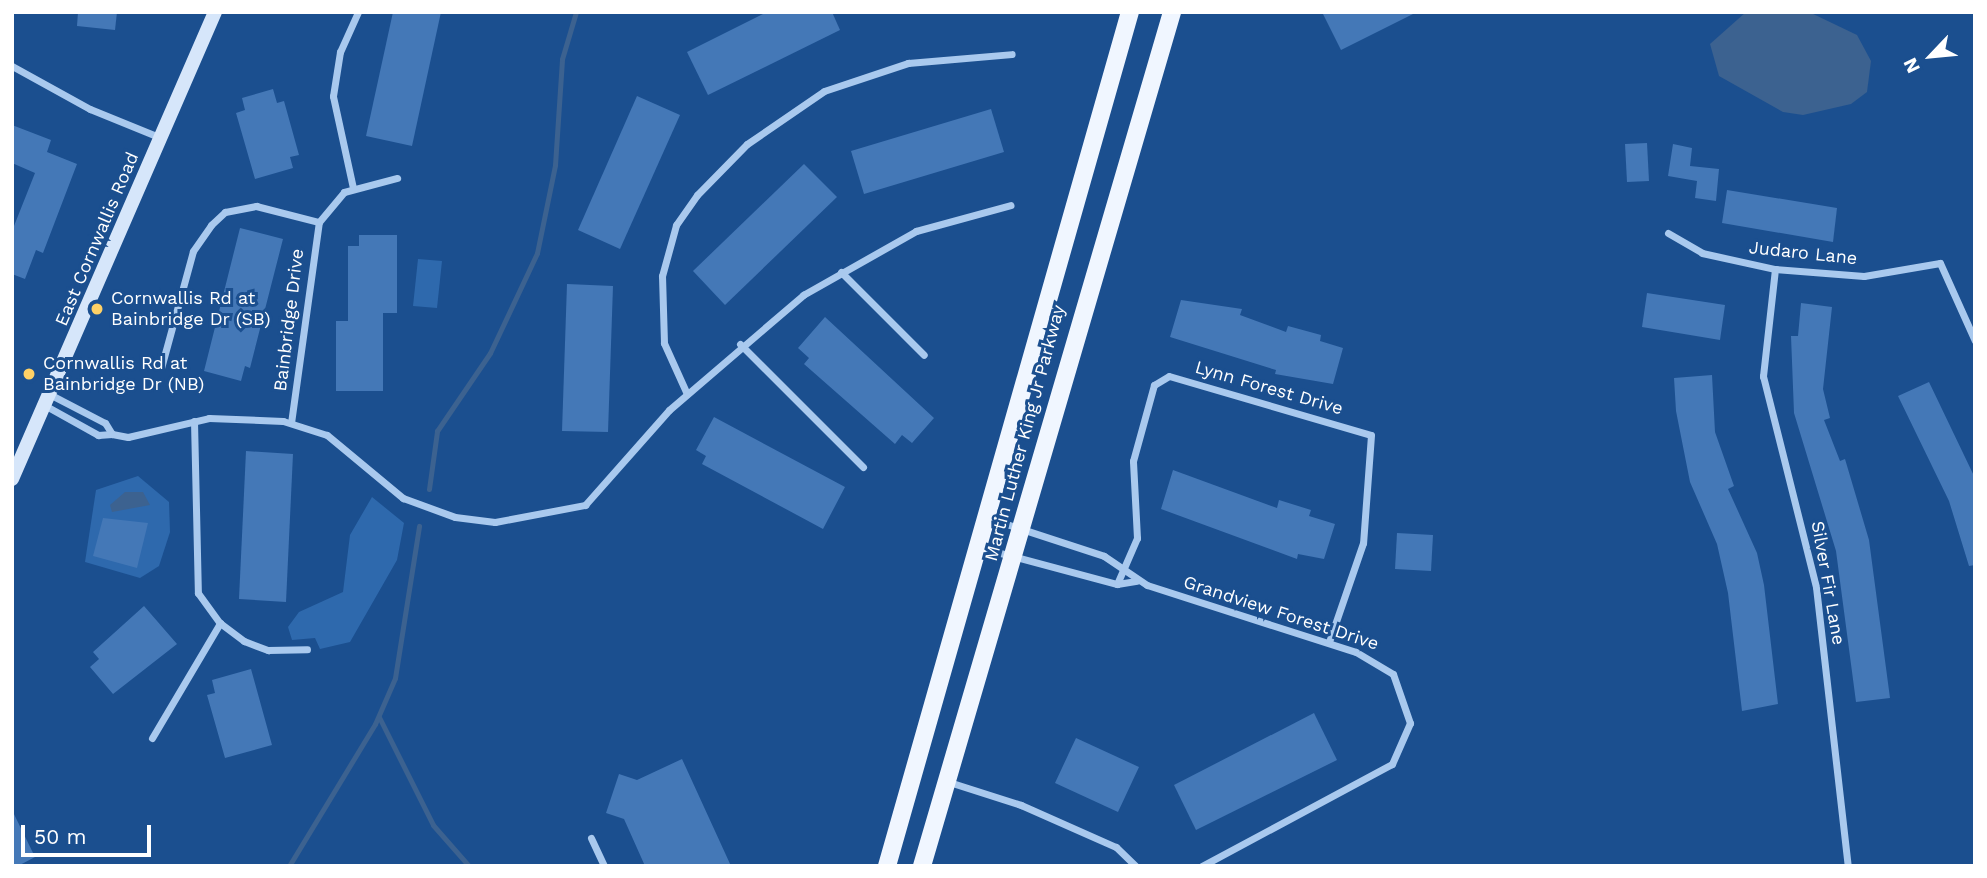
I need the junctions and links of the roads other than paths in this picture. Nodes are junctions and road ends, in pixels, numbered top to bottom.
1 (215, 12) edge
2 (358, 12) edge
3 (1130, 12) edge
4 (1172, 12) edge
5 (1012, 54) dead end
6 (12, 66) edge
7 (161, 138) junction
8 (397, 178) dead end
9 (353, 188) junction
10 (1011, 205) dead end
11 (319, 222) junction
12 (1668, 233) dead end
13 (1775, 268) junction
14 (841, 272) junction
15 (1975, 341) edge
16 (740, 344) junction
17 (923, 355) dead end
18 (161, 368) dead end
19 (687, 394) junction
20 (48, 401) junction
21 (194, 421) junction
22 (291, 423) junction
23 (112, 434) junction
24 (863, 467) dead end
25 (12, 479) edge
26 (986, 518) junction
27 (1021, 529) junction
28 (977, 547) junction
29 (1014, 556) junction
30 (1124, 567) junction
31 (1137, 581) junction
32 (1117, 584) junction
33 (220, 623) junction
34 (1329, 642) junction
35 (307, 649) dead end
36 (152, 738) dead end
37 (949, 782) junction
38 (591, 838) dead end
39 (604, 866) edge
40 (887, 866) edge
41 (922, 866) edge
42 (1136, 866) edge
43 (1202, 866) edge
44 (1849, 866) edge

1 - 7 street, East Cornwallis Road
2 - 9 street
3 - 26 main road, Martin Luther King Jr Parkway
4 - 27 main road, Martin Luther King Jr Parkway
5 - 19 street
6 - 7 street
7 - 20 street, East Cornwallis Road
8 - 9 street
9 - 11 street
10 - 14 street
11 - 18 street
11 - 22 street, Bainbridge Drive
12 - 13 street, Judaro Lane
13 - 15 street, Judaro Lane
13 - 44 street, Silver Fir Lane
14 - 16 street
14 - 17 street
16 - 19 street
16 - 24 street
19 - 22 street
20 - 23 street
20 - 23 street
20 - 25 street, East Cornwallis Road
21 - 22 street
21 - 23 street
21 - 33 street
26 - 27 street, Grandview Forest Drive
26 - 28 main road, Martin Luther King Jr Parkway
27 - 29 main road, Martin Luther King Jr Parkway
27 - 30 street, Grandview Forest Drive
28 - 29 street, Grandview Forest Drive
28 - 40 main road, Martin Luther King Jr Parkway
29 - 32 street, Grandview Forest Drive
29 - 37 main road, Martin Luther King Jr Parkway
30 - 31 street, Grandview Forest Drive
30 - 32 street, Lynn Forest Drive
30 - 34 street, Lynn Forest Drive
31 - 32 street, Grandview Forest Drive
31 - 34 street, Grandview Forest Drive
33 - 35 street
33 - 36 street
34 - 43 street, Grandview Forest Drive
37 - 41 main road, Martin Luther King Jr Parkway
37 - 42 street
38 - 39 street

